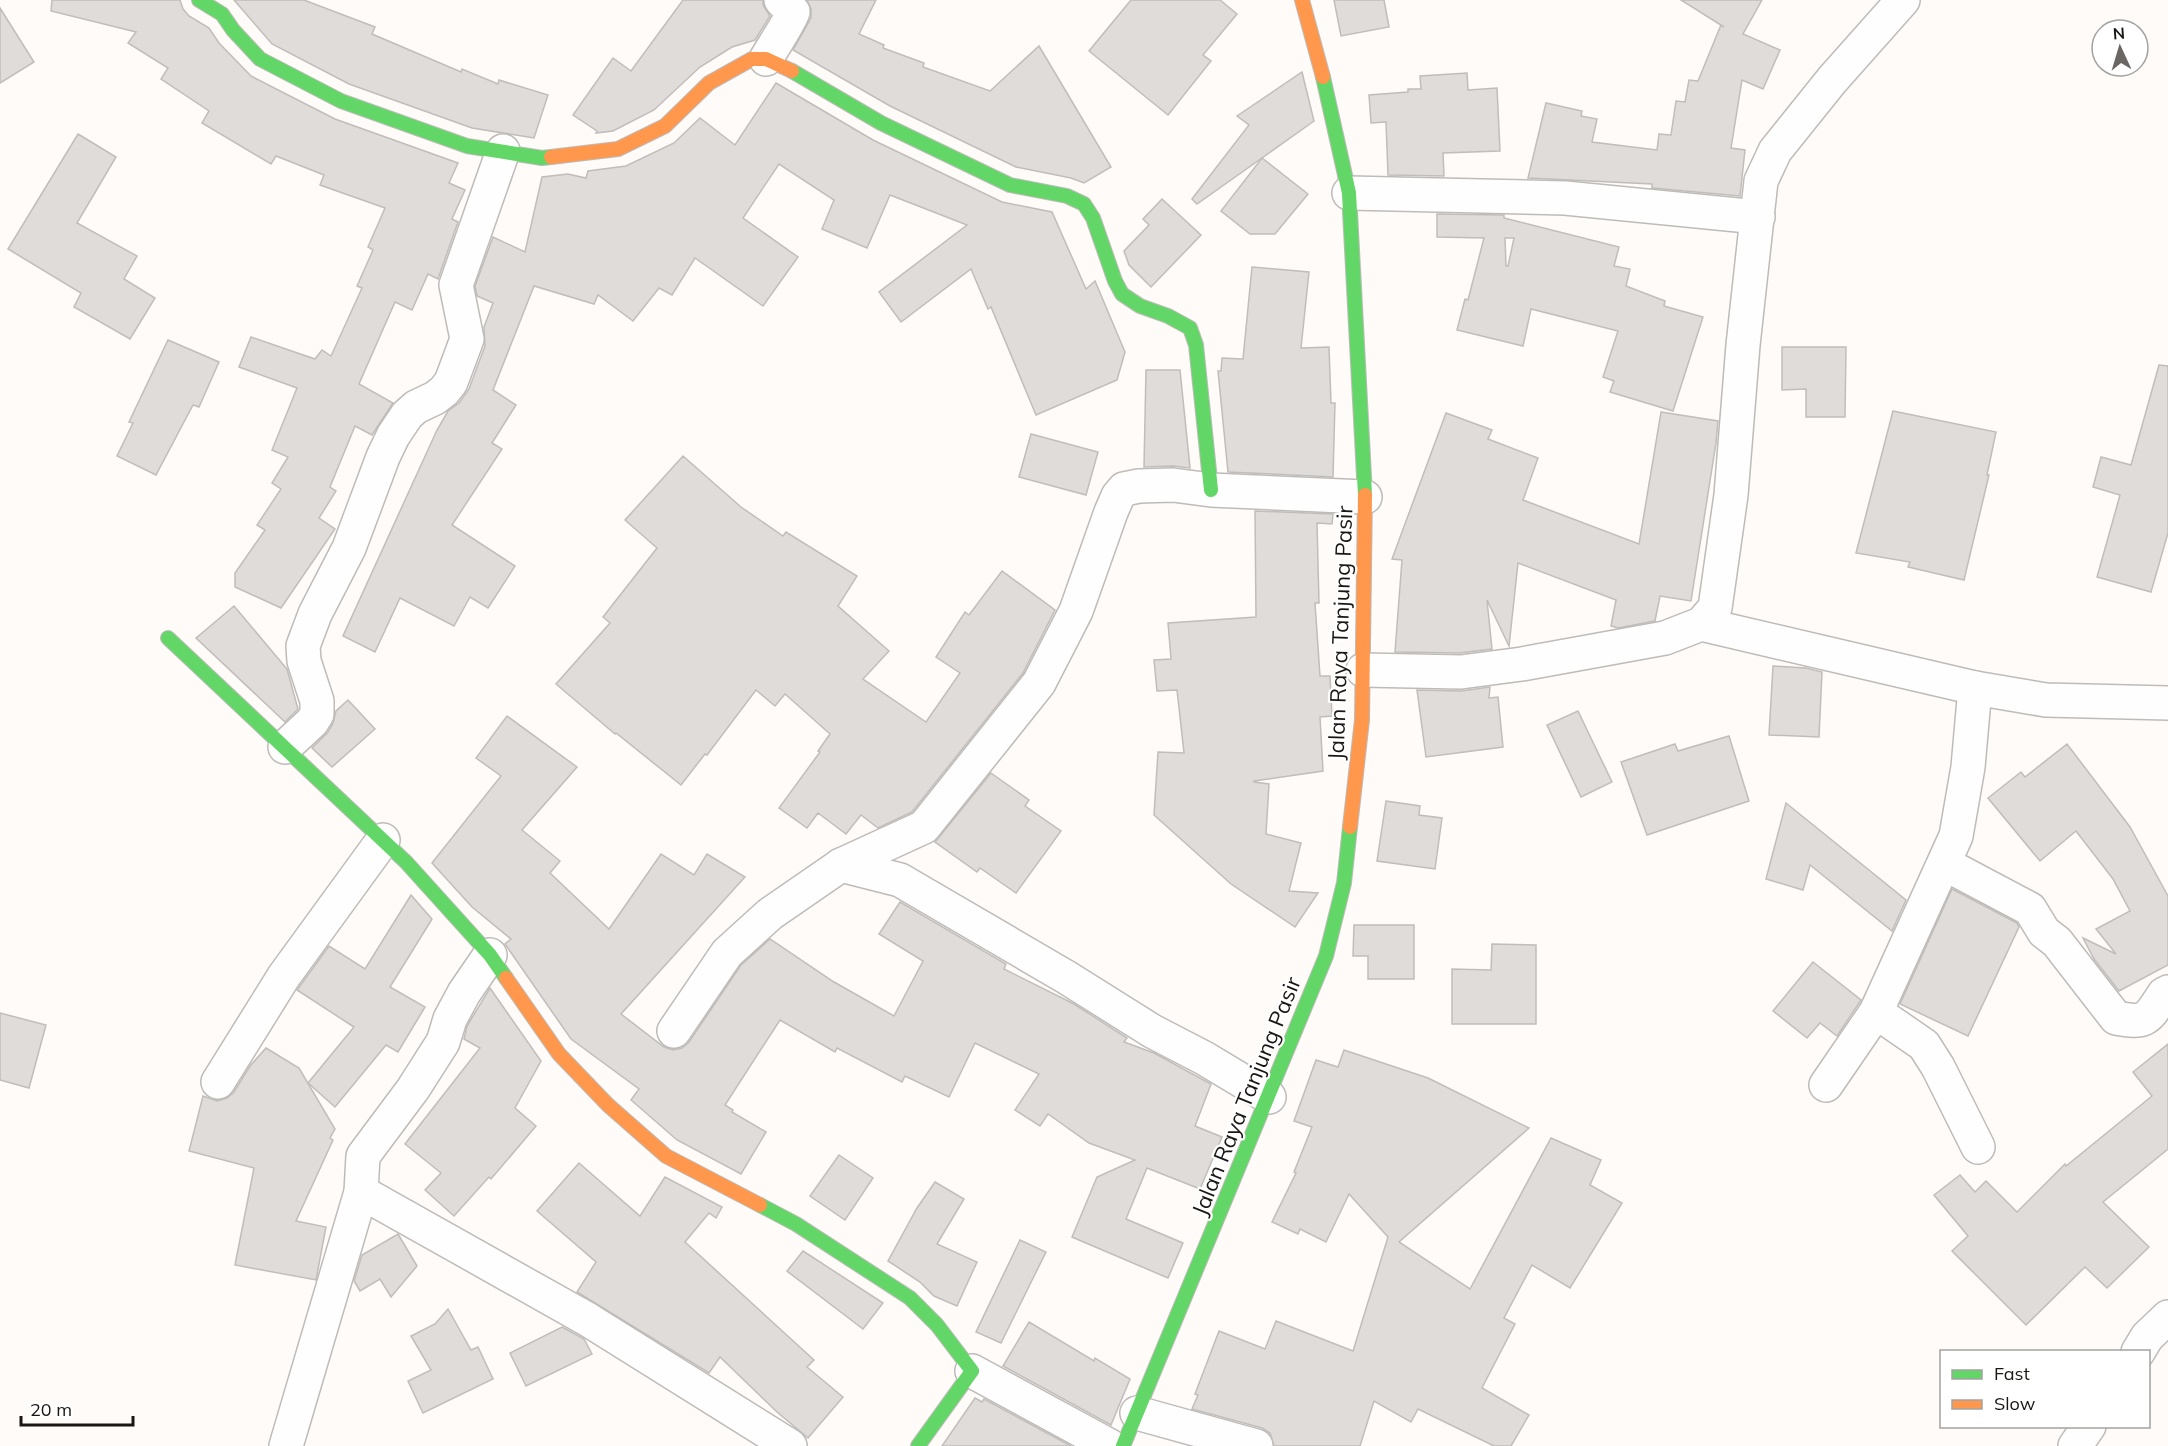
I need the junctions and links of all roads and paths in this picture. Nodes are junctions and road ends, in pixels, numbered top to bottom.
1 (199, 0) edge
2 (781, 0) edge
3 (1302, 0) edge
4 (1903, 0) edge
5 (766, 59) junction
6 (503, 152) junction
7 (1349, 192) junction
8 (1758, 218) junction
9 (1211, 490) junction
10 (1365, 497) junction
11 (1701, 624) junction
12 (168, 638) dead end
13 (1363, 670) junction
14 (1975, 688) junction
15 (2168, 703) edge
16 (285, 747) junction
17 (383, 840) junction
18 (1945, 864) junction
19 (841, 865) junction
20 (490, 955) junction
21 (2168, 992) edge
22 (1876, 1012) junction
23 (674, 1031) dead end
24 (218, 1082) dead end
25 (1826, 1085) dead end
26 (1269, 1097) junction
27 (1978, 1147) dead end
28 (361, 1192) junction
29 (2168, 1317) edge
30 (2139, 1350) edge
31 (972, 1371) junction
32 (1137, 1413) junction
33 (286, 1446) edge
34 (790, 1446) edge
35 (918, 1446) edge
36 (1110, 1446) edge
37 (1123, 1446) edge
38 (1257, 1446) edge

1 - 6 street
2 - 5 street
3 - 7 street, Jalan Raya Tanjung Pasir
4 - 8 street
5 - 6 street
5 - 9 street
6 - 16 street
7 - 8 street
7 - 10 street, Jalan Raya Tanjung Pasir
8 - 11 street
9 - 10 street
9 - 19 street
10 - 13 street, Jalan Raya Tanjung Pasir
11 - 13 street
11 - 14 street
12 - 16 street
13 - 26 street, Jalan Raya Tanjung Pasir
14 - 15 street
14 - 18 street
16 - 17 street
17 - 20 street
17 - 24 street
18 - 21 street
18 - 22 street
19 - 23 street
19 - 26 street
20 - 28 street
20 - 31 street
22 - 25 street
22 - 27 street
26 - 32 street, Jalan Raya Tanjung Pasir
28 - 33 street
28 - 34 street
29 - 30 street
31 - 35 street
31 - 36 street
32 - 37 street, Jalan Raya Tanjung Pasir
32 - 38 street

